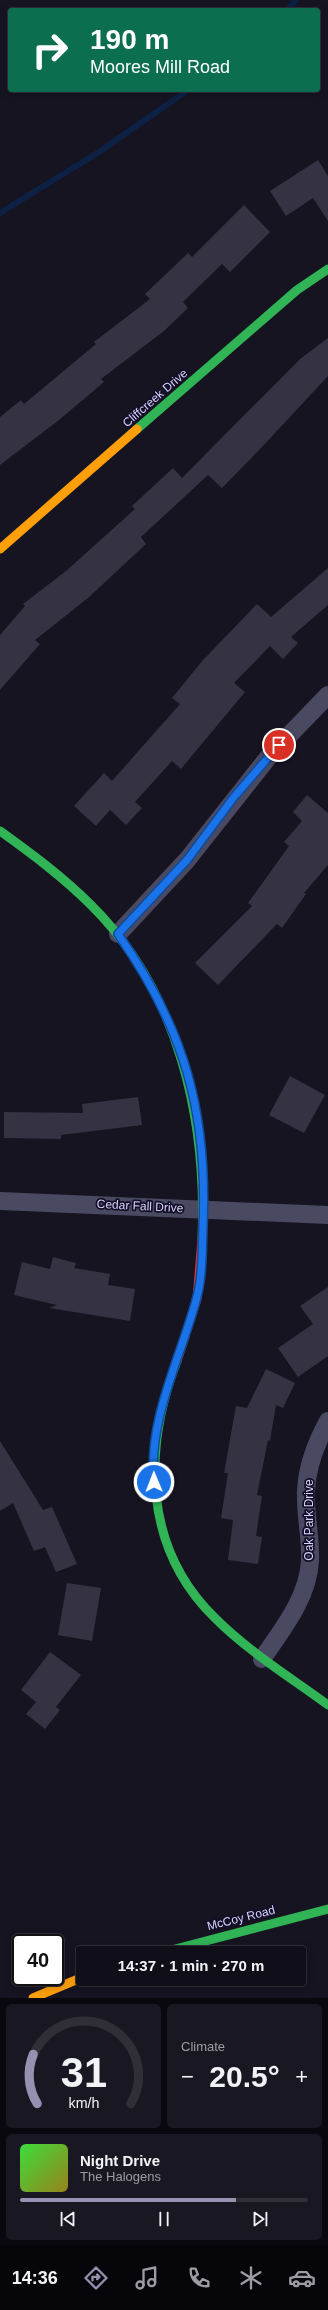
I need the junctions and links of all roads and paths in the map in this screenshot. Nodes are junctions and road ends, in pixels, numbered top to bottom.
1 (328, 269) edge
2 (0, 549) edge
3 (328, 694) edge
4 (0, 831) edge
5 (118, 934) junction
6 (0, 1201) edge
7 (204, 1209) junction
8 (328, 1216) edge
9 (328, 1421) edge
10 (262, 1659) junction
11 (328, 1705) edge
12 (328, 1909) edge
13 (184, 1946) edge
14 (76, 1980) edge
15 (33, 1998) edge

1 - 2 street, Cliffcreek Drive
3 - 5 street
4 - 5 street
5 - 7 street
6 - 7 street, Cedar Fall Drive
7 - 8 street, Cedar Fall Drive
7 - 10 street
9 - 10 street, Oak Park Drive
10 - 11 street
12 - 13 street, McCoy Road
14 - 15 street

